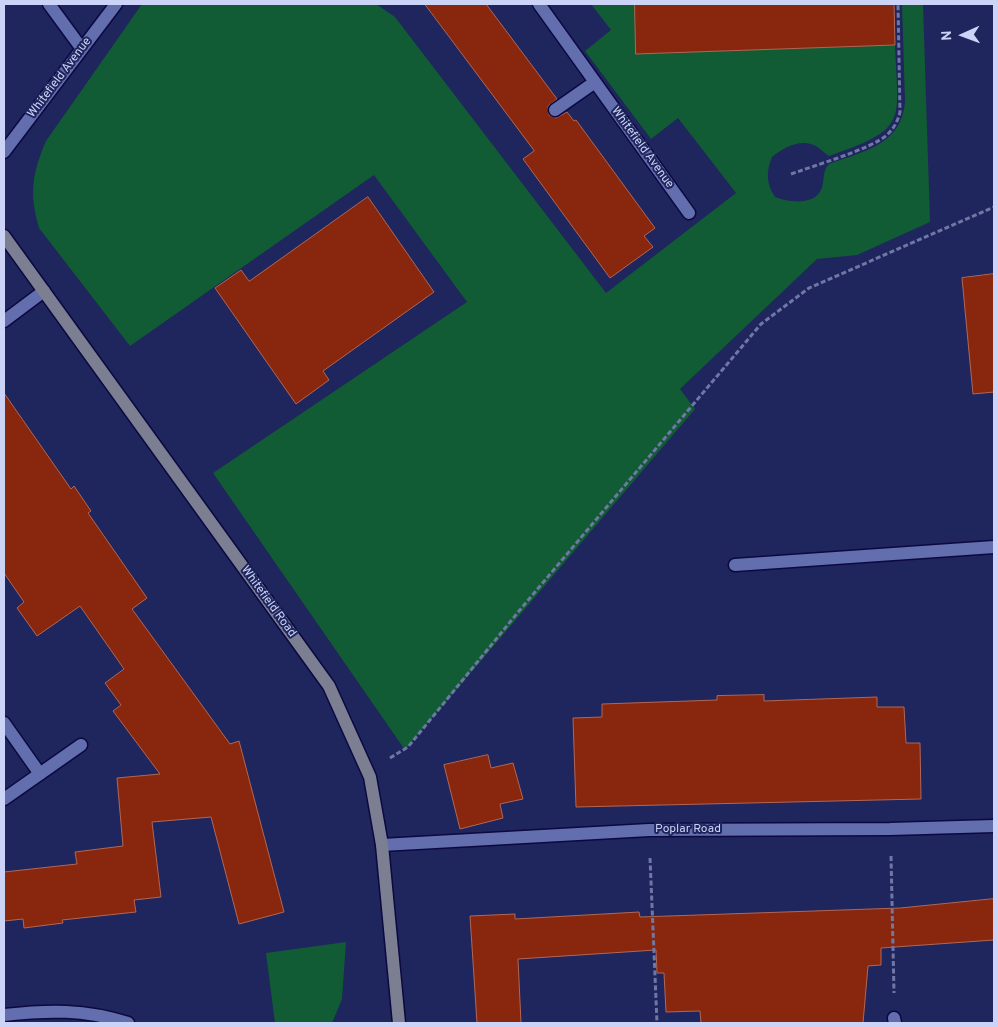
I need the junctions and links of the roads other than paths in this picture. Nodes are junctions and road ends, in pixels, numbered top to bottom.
1 (49, 4) edge
2 (116, 4) edge
3 (539, 4) edge
4 (82, 49) junction
5 (595, 82) junction
6 (556, 110) dead end
7 (4, 152) edge
8 (689, 213) dead end
9 (4, 236) edge
10 (44, 291) junction
11 (4, 321) edge
12 (994, 547) edge
13 (735, 565) dead end
14 (4, 723) edge
15 (80, 745) dead end
16 (40, 774) junction
17 (4, 799) edge
18 (994, 826) edge
19 (382, 845) junction
20 (4, 1015) edge
21 (128, 1023) edge
22 (399, 1023) edge

1 - 4 street
2 - 4 street, Whitefield Avenue
3 - 5 street, Whitefield Avenue
4 - 7 street, Whitefield Avenue
5 - 6 street
5 - 8 street, Whitefield Avenue
9 - 10 main road, Whitefield Road
10 - 11 street
10 - 19 main road, Whitefield Road
12 - 13 street
14 - 16 street
15 - 16 street
16 - 17 street
18 - 19 street, Poplar Road
19 - 22 main road, Whitefield Road
20 - 21 street

